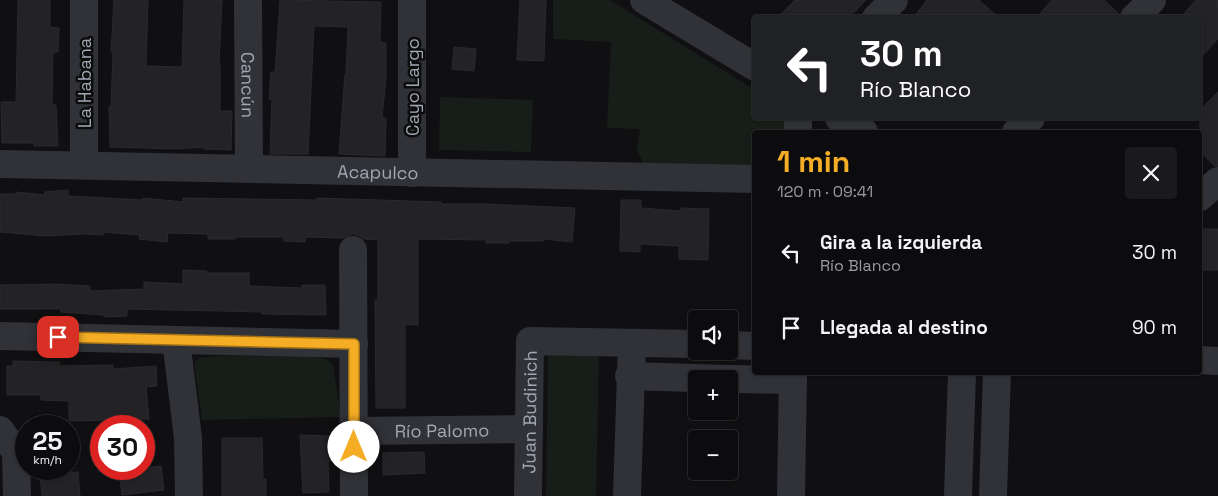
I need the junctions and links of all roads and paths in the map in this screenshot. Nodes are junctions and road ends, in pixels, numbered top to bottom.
1 (84, 0) edge
2 (248, 0) edge
3 (412, 0) edge
4 (644, 0) edge
5 (894, 0) edge
6 (1152, 0) edge
7 (879, 15) edge
8 (1137, 15) edge
9 (752, 65) edge
10 (843, 120) edge
11 (1029, 120) edge
12 (860, 130) edge
13 (1018, 130) edge
14 (0, 164) edge
15 (84, 166) junction
16 (249, 170) junction
17 (412, 173) junction
18 (752, 179) edge
19 (1218, 181) edge
20 (1202, 196) edge
21 (1202, 198) edge
22 (1218, 198) edge
23 (353, 250) dead end
24 (0, 336) edge
25 (176, 340) junction
26 (632, 343) junction
27 (354, 344) junction
28 (688, 344) edge
29 (738, 345) edge
30 (752, 346) edge
31 (1202, 360) edge
32 (1218, 361) edge
33 (962, 375) edge
34 (997, 375) edge
35 (629, 376) junction
36 (793, 376) edge
37 (688, 378) edge
38 (738, 378) edge
39 (529, 429) junction
40 (0, 430) edge
41 (354, 431) junction
42 (18, 496) edge
43 (188, 496) edge
44 (354, 496) edge
45 (528, 496) edge
46 (626, 496) edge
47 (791, 496) edge
48 (958, 496) edge
49 (993, 496) edge

1 - 15 street, La Habana
2 - 16 street, Cancún
3 - 17 street, Cayo Largo
4 - 9 street
5 - 7 street
6 - 8 street
10 - 12 street
11 - 13 street
14 - 15 street, Acapulco
15 - 16 street, Acapulco
16 - 17 street, Acapulco
17 - 18 street, Acapulco
19 - 20 street
21 - 22 street
23 - 27 street
24 - 25 street
25 - 27 street
25 - 43 street
26 - 28 street, Juan Budinich
26 - 35 street
26 - 39 street, Juan Budinich
27 - 41 street
29 - 30 street
31 - 32 street
33 - 48 street
34 - 49 street
35 - 37 street
35 - 46 street
36 - 38 street
36 - 47 street
39 - 41 street, Río Palomo
39 - 45 street, Juan Budinich
40 - 42 street
41 - 44 street

